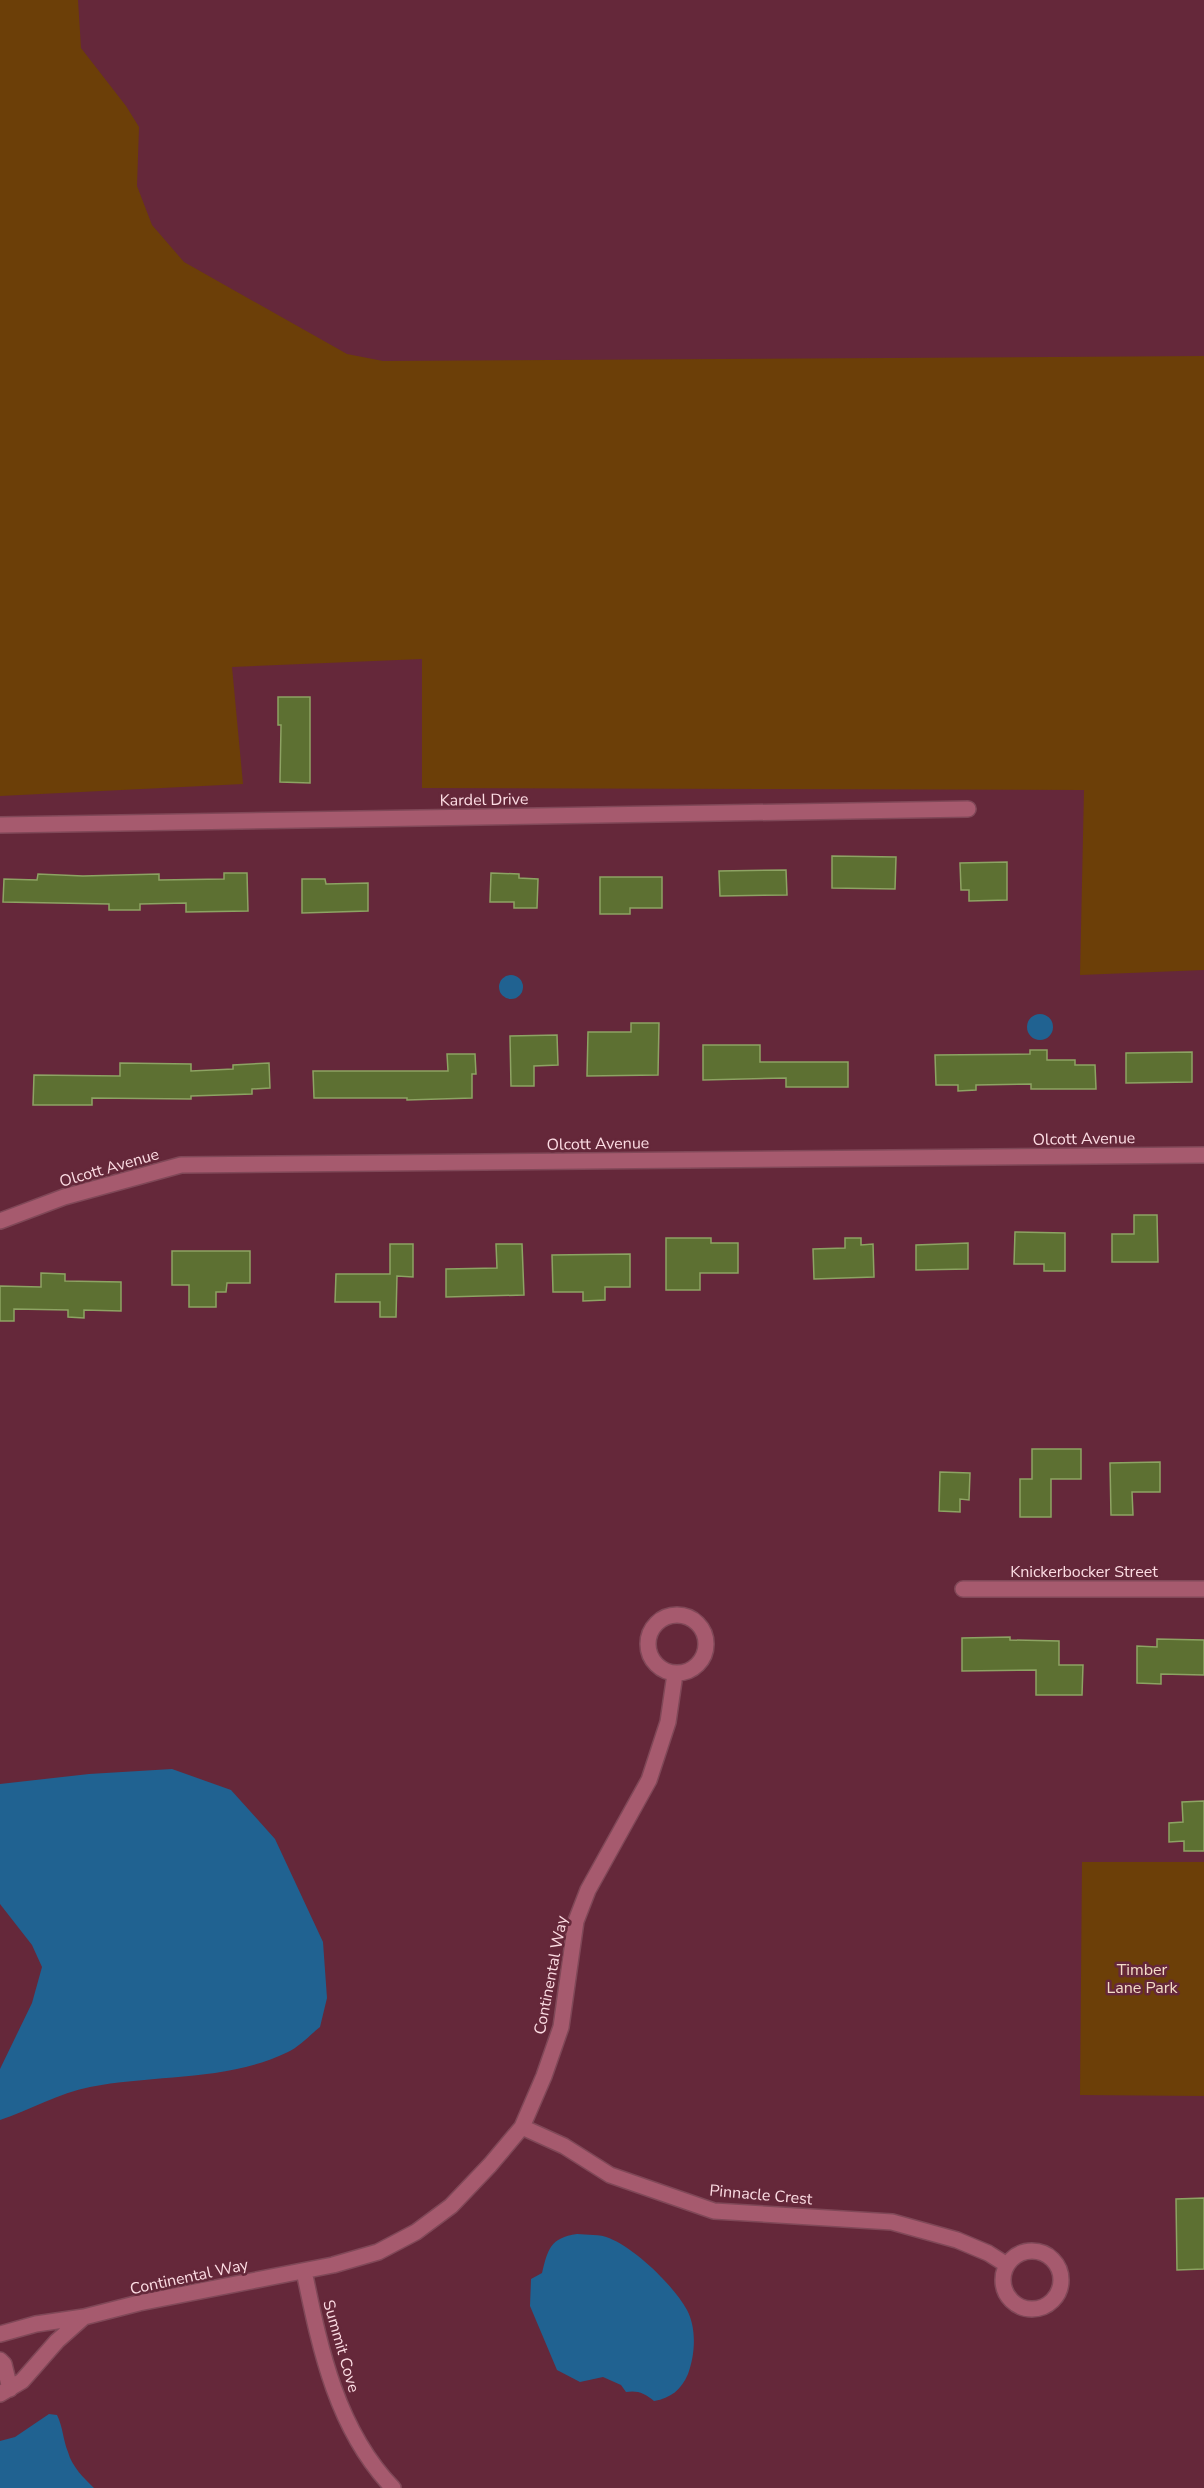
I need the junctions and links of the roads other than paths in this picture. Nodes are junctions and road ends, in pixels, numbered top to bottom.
1 (968, 809) dead end
2 (0, 825) edge
3 (1204, 1155) edge
4 (0, 1221) edge
5 (963, 1589) dead end
6 (1204, 1589) edge
7 (675, 1674) dead end
8 (522, 2127) junction
9 (1007, 2265) dead end
10 (304, 2271) junction
11 (84, 2317) junction
12 (0, 2334) edge
13 (0, 2360) edge
14 (5, 2391) edge
15 (393, 2488) edge

1 - 2 street, Kardel Drive
3 - 4 street, Olcott Avenue
5 - 6 street, Knickerbocker Street
7 - 8 street, Continental Way
8 - 9 street, Pinnacle Crest
8 - 10 street, Continental Way
10 - 11 street, Continental Way
10 - 15 street, Summit Cove
11 - 12 street, Continental Way
11 - 14 street, Continental Way
13 - 14 street, Continental Way

